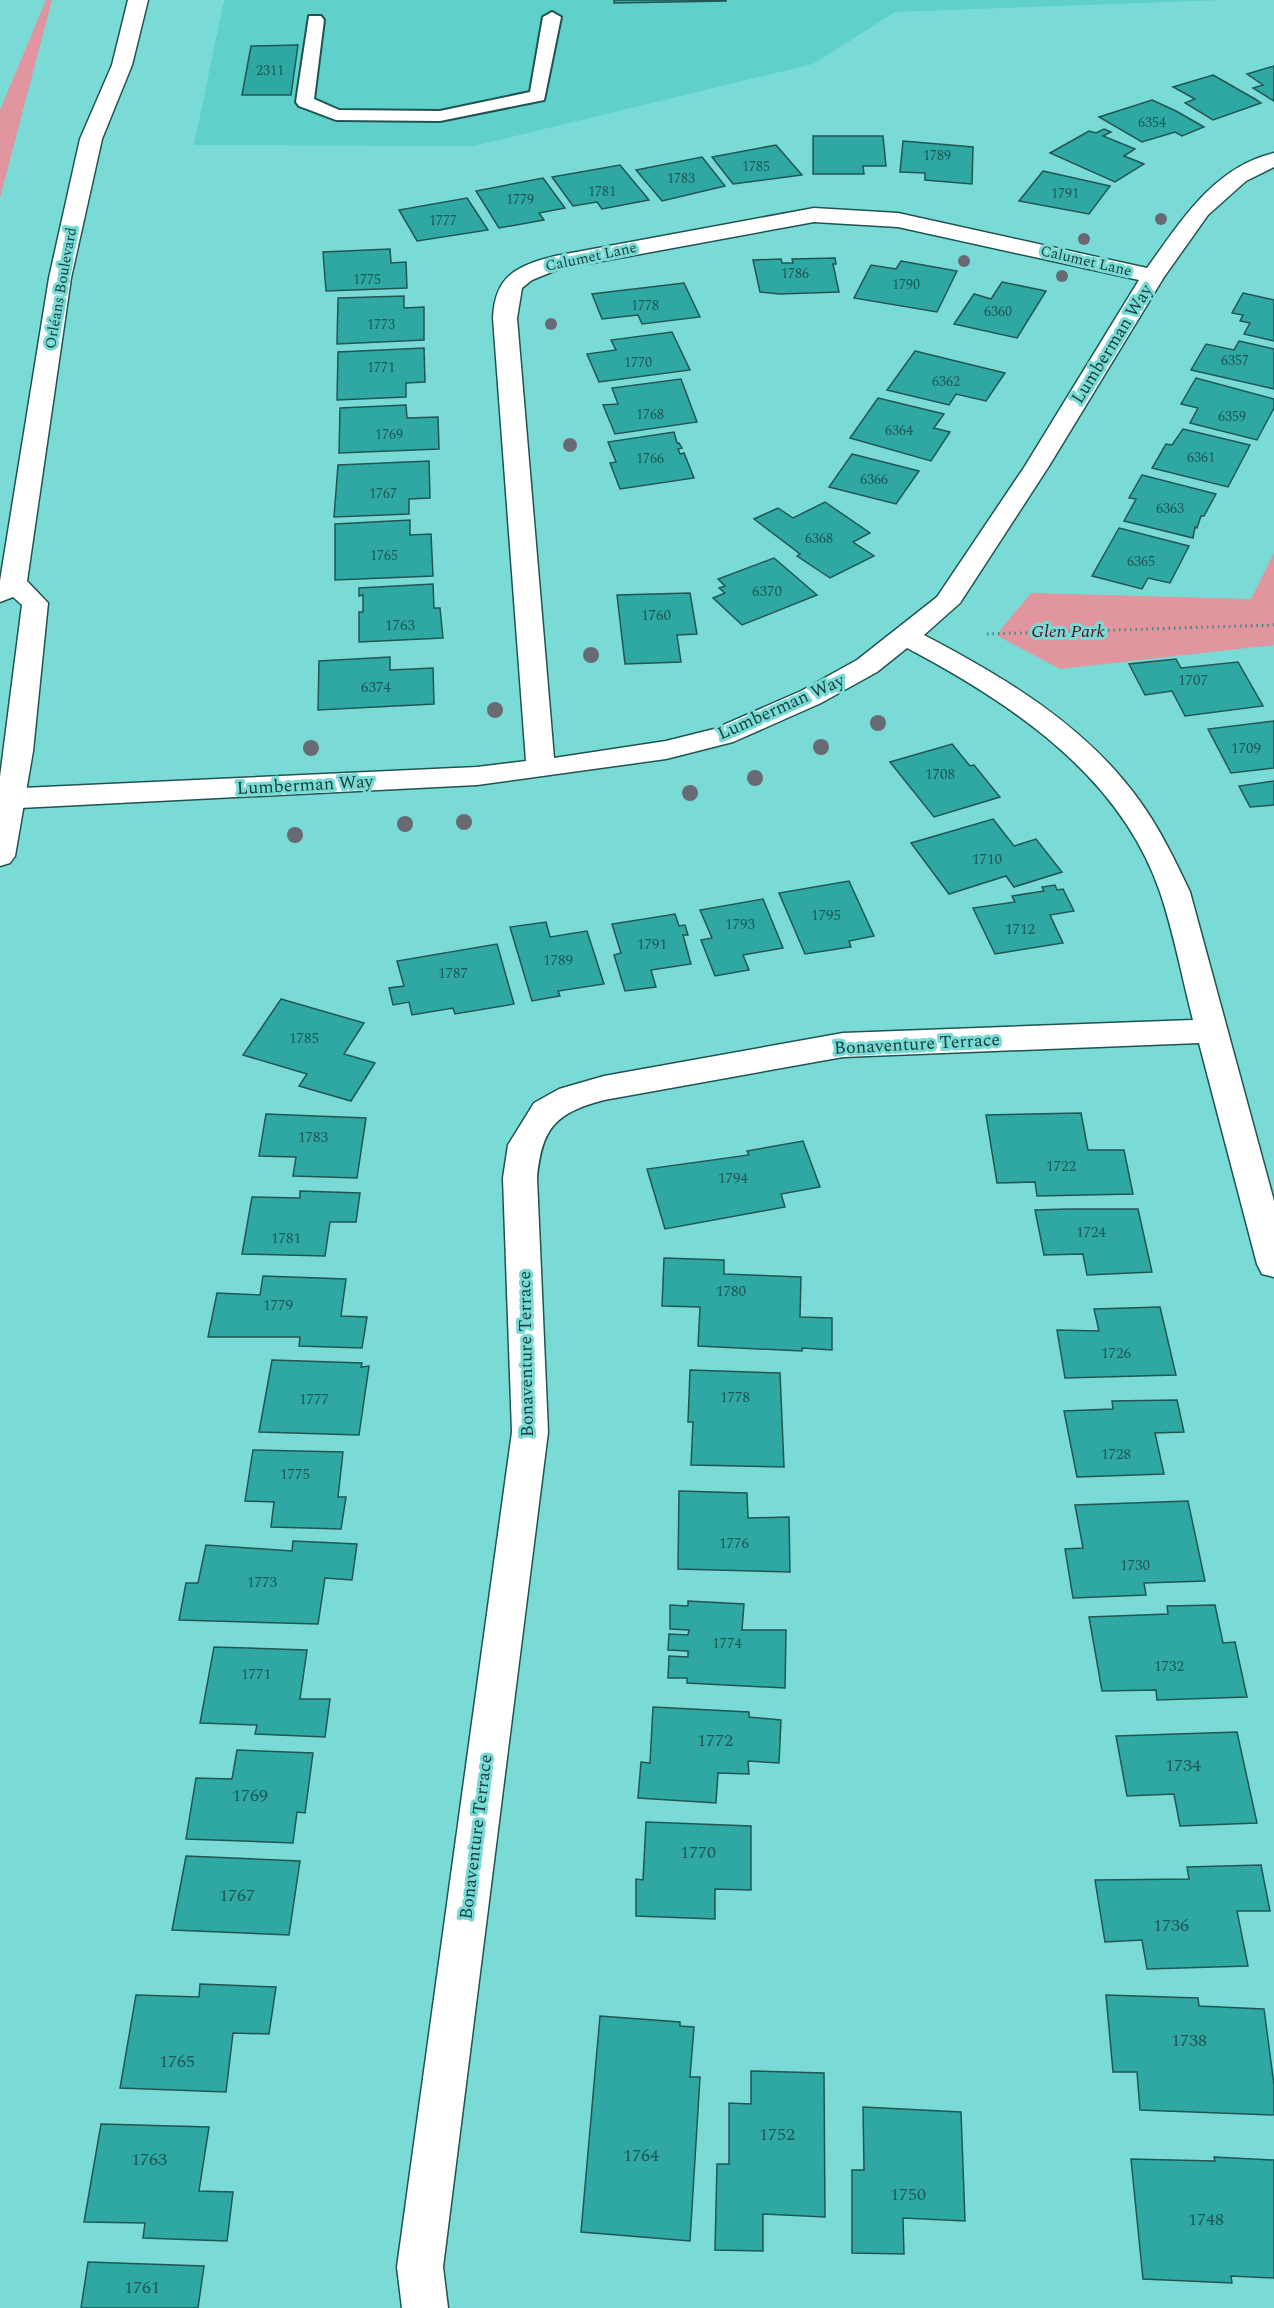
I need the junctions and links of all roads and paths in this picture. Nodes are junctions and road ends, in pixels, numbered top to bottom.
1 (138, 0) edge
2 (552, 17) dead end
3 (315, 20) dead end
4 (1274, 159) edge
5 (1154, 276) junction
6 (7, 588) edge
7 (1274, 626) edge
8 (986, 634) dead end
9 (906, 636) junction
10 (541, 769) junction
11 (4, 799) edge
12 (0, 856) edge
13 (1212, 1031) junction
14 (1274, 1264) edge
15 (425, 2308) edge

1 - 6 street, Orléans Boulevard
2 - 3 lane
4 - 5 street, Lumberman Way
5 - 9 street, Lumberman Way
5 - 10 street, Calumet Lane
6 - 11 street, Orléans Boulevard
7 - 8 path
9 - 10 street, Lumberman Way
9 - 13 street
10 - 11 street, Lumberman Way
11 - 12 street, Orléans Boulevard
13 - 14 street
13 - 15 street, Bonaventure Terrace

